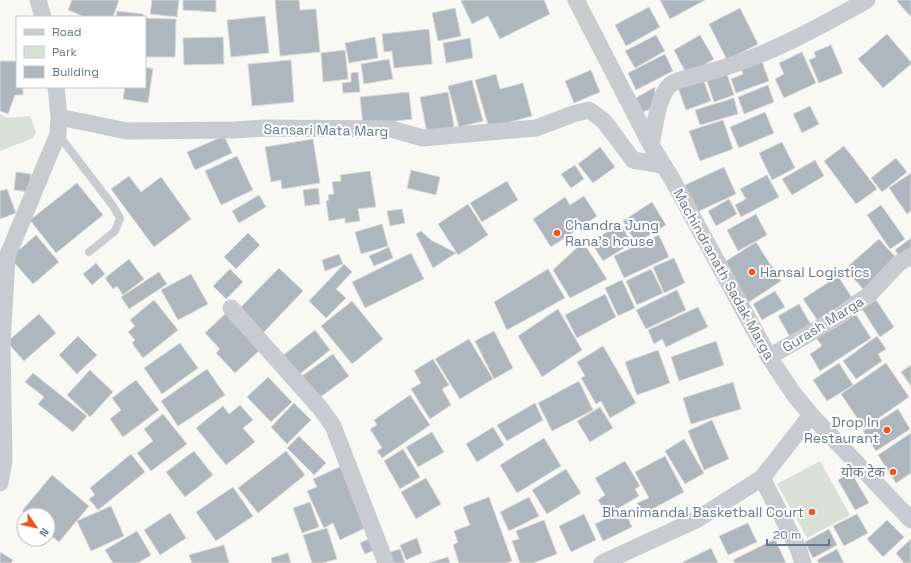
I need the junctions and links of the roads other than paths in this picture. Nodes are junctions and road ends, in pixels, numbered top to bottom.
1 (38, 0) edge
2 (576, 0) edge
3 (867, 0) edge
4 (43, 16) edge
5 (56, 88) edge
6 (59, 117) junction
7 (58, 134) junction
8 (651, 144) junction
9 (662, 165) junction
10 (89, 252) dead end
11 (911, 256) edge
12 (231, 308) dead end
13 (769, 357) junction
14 (811, 415) junction
15 (762, 478) junction
16 (0, 483) edge
17 (907, 510) edge
18 (386, 563) edge
19 (602, 563) edge
20 (803, 563) edge

1 - 4 street
2 - 8 street, Machindranath Sadak Marga
3 - 8 street
5 - 6 street
6 - 7 street
6 - 9 street, Sansari Mata Marg
7 - 10 lane
7 - 16 street
8 - 9 street, Machindranath Sadak Marga
9 - 13 street, Machindranath Sadak Marga
11 - 13 street, Gurash Marga
12 - 18 street
13 - 14 street, Machindranath Sadak Marga
14 - 15 street
14 - 17 street, Machindranath Sadak Marga
15 - 19 street
15 - 20 street

